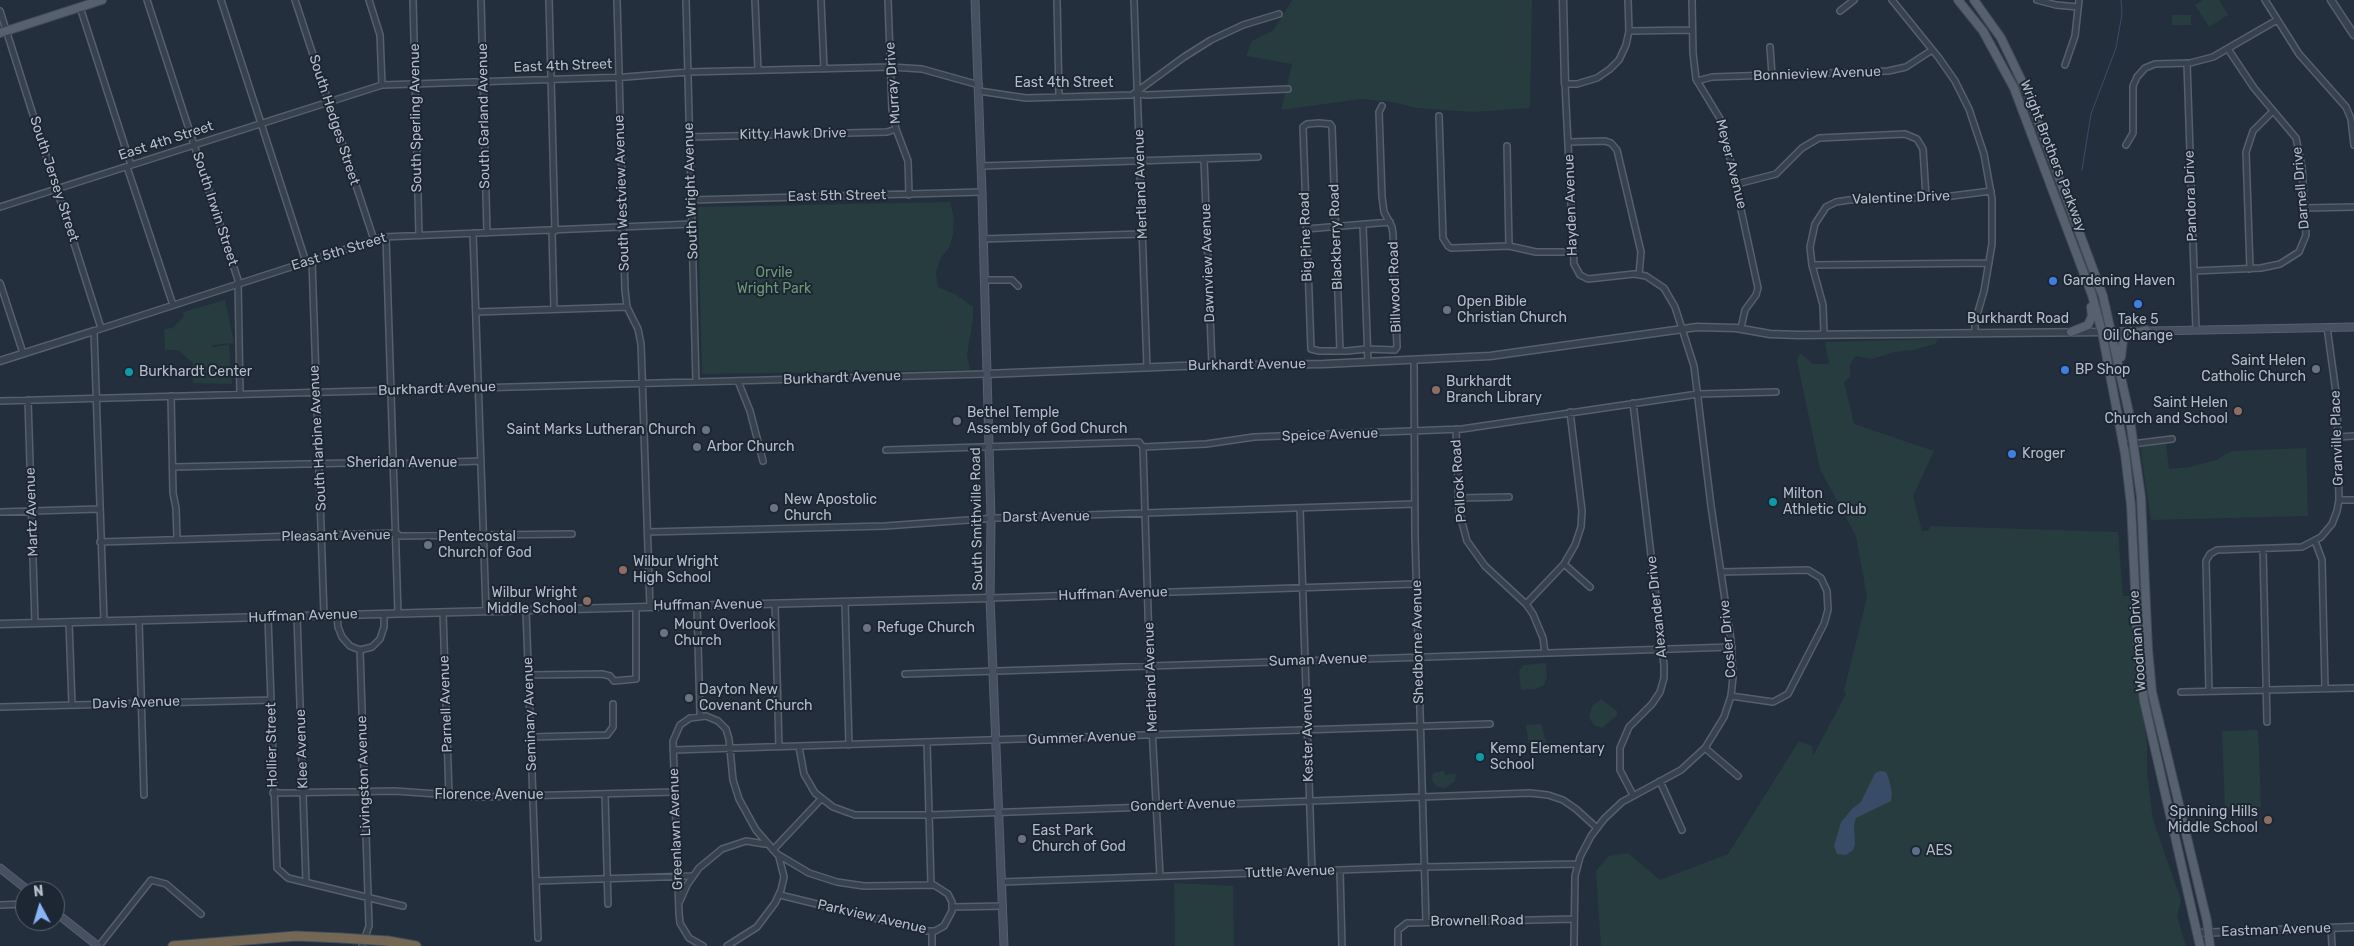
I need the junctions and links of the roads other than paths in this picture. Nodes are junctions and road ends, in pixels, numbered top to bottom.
1 (102, 0) edge
2 (147, 0) edge
3 (221, 0) edge
4 (295, 0) edge
5 (369, 0) edge
6 (412, 0) edge
7 (481, 0) edge
8 (549, 0) edge
9 (617, 0) edge
10 (686, 0) edge
11 (755, 0) edge
12 (822, 0) edge
13 (888, 0) edge
14 (975, 0) edge
15 (1057, 0) edge
16 (1134, 0) edge
17 (1562, 0) edge
18 (1628, 0) edge
19 (1692, 0) edge
20 (1854, 0) edge
21 (1892, 0) edge
22 (1958, 0) edge
23 (1974, 0) edge
24 (2037, 0) edge
25 (2079, 0) edge
26 (2265, 0) edge
27 (2331, 0) edge
28 (82, 4) edge
29 (2078, 7) junction
30 (0, 11) edge
31 (1840, 11) dead end
32 (1279, 14) dead end
33 (2277, 20) junction
34 (1692, 30) junction
35 (1629, 31) junction
36 (3, 32) edge
37 (2354, 35) edge
38 (1770, 47) dead end
39 (2228, 48) junction
40 (1932, 50) junction
41 (2187, 63) junction
42 (2066, 65) dead end
43 (891, 67) junction
44 (824, 69) junction
45 (758, 70) junction
46 (688, 72) junction
47 (1772, 75) junction
48 (618, 77) junction
49 (550, 79) junction
50 (1697, 81) junction
51 (483, 82) junction
52 (415, 84) junction
53 (1565, 84) junction
54 (382, 85) junction
55 (979, 88) junction
56 (1288, 89) dead end
57 (1137, 93) junction
58 (1059, 97) junction
59 (328, 102) junction
60 (1382, 106) dead end
61 (2273, 111) junction
62 (1439, 116) dead end
63 (261, 124) junction
64 (1330, 124) joint
65 (896, 129) junction
66 (690, 137) junction
67 (1568, 142) junction
68 (194, 145) junction
69 (2126, 145) dead end
70 (2354, 145) edge
71 (1507, 146) dead end
72 (1258, 157) dead end
73 (1204, 159) junction
74 (1140, 161) junction
75 (129, 166) junction
76 (981, 166) junction
77 (1737, 184) junction
78 (57, 189) junction
79 (1991, 191) junction
80 (982, 192) junction
81 (909, 194) junction
82 (1926, 197) junction
83 (691, 200) junction
84 (0, 207) edge
85 (2354, 207) edge
86 (2305, 208) junction
87 (1390, 222) junction
88 (692, 224) junction
89 (1363, 224) junction
90 (623, 226) junction
91 (1335, 227) junction
92 (1306, 229) junction
93 (553, 231) junction
94 (473, 233) junction
95 (487, 233) junction
96 (1142, 234) junction
97 (419, 235) junction
98 (386, 237) junction
99 (983, 239) junction
100 (374, 240) junction
101 (1509, 246) junction
102 (1573, 252) junction
103 (309, 261) junction
104 (1989, 263) junction
105 (1812, 265) junction
106 (2250, 269) junction
107 (2194, 271) junction
108 (1639, 274) junction
109 (2086, 279) junction
110 (984, 280) junction
111 (0, 283) edge
112 (238, 284) junction
113 (1018, 286) dead end
114 (173, 305) junction
115 (627, 307) junction
116 (554, 309) junction
117 (476, 312) junction
118 (2328, 327) junction
119 (2354, 327) edge
120 (102, 328) junction
121 (1682, 328) junction
122 (1741, 328) junction
123 (2146, 330) junction
124 (2196, 330) junction
125 (94, 331) junction
126 (2111, 331) junction
127 (1975, 332) junction
128 (2071, 332) junction
129 (2102, 332) junction
130 (1824, 334) junction
131 (1369, 349) junction
132 (1340, 351) junction
133 (22, 353) junction
134 (0, 361) edge
135 (1414, 361) junction
136 (1368, 362) junction
137 (1212, 366) junction
138 (1147, 368) junction
139 (986, 374) junction
140 (738, 381) junction
141 (696, 382) junction
142 (642, 384) junction
143 (2123, 386) junction
144 (478, 388) junction
145 (391, 391) junction
146 (1776, 392) dead end
147 (317, 393) junction
148 (1698, 394) junction
149 (240, 395) junction
150 (171, 396) junction
151 (95, 398) junction
152 (28, 400) junction
153 (0, 401) edge
154 (1634, 403) junction
155 (1570, 412) junction
156 (1456, 429) junction
157 (1415, 432) junction
158 (2354, 436) edge
159 (2338, 437) junction
160 (2172, 439) dead end
161 (2134, 444) junction
162 (2124, 445) junction
163 (988, 447) junction
164 (1143, 447) junction
165 (886, 450) dead end
166 (764, 461) dead end
167 (481, 462) junction
168 (394, 463) junction
169 (319, 464) junction
170 (172, 467) junction
171 (1510, 496) dead end
172 (1458, 498) junction
173 (2339, 500) junction
174 (2354, 500) edge
175 (1415, 504) junction
176 (1300, 508) junction
177 (99, 509) junction
178 (32, 511) junction
179 (0, 512) edge
180 (1146, 514) junction
181 (991, 520) junction
182 (648, 532) junction
183 (396, 533) junction
184 (572, 534) dead end
185 (484, 535) junction
186 (322, 536) junction
187 (177, 539) junction
188 (2315, 541) junction
189 (100, 542) junction
190 (2263, 549) junction
191 (1564, 564) junction
192 (1721, 572) junction
193 (1416, 584) junction
194 (1590, 587) dead end
195 (1303, 588) junction
196 (1149, 593) junction
197 (990, 598) junction
198 (845, 602) junction
199 (775, 604) junction
200 (1526, 604) junction
201 (697, 606) junction
202 (636, 607) junction
203 (650, 607) junction
204 (526, 610) junction
205 (486, 611) junction
206 (443, 612) junction
207 (398, 613) junction
208 (384, 614) junction
209 (337, 615) junction
210 (297, 616) junction
211 (324, 616) junction
212 (268, 617) junction
213 (140, 620) junction
214 (104, 621) junction
215 (69, 622) junction
216 (36, 623) junction
217 (0, 624) edge
218 (1732, 647) junction
219 (360, 650) junction
220 (1663, 650) junction
221 (1545, 653) junction
222 (1418, 656) junction
223 (1306, 660) junction
224 (1151, 665) junction
225 (994, 670) junction
226 (905, 674) dead end
227 (528, 675) junction
228 (2325, 688) junction
229 (2354, 688) edge
230 (2266, 690) junction
231 (2209, 691) junction
232 (2181, 692) dead end
233 (1730, 696) junction
234 (271, 700) junction
235 (141, 703) junction
236 (613, 704) dead end
237 (72, 705) junction
238 (0, 707) edge
239 (700, 715) junction
240 (2267, 722) dead end
241 (1490, 724) dead end
242 (1420, 726) junction
243 (1307, 731) junction
244 (1153, 736) junction
245 (531, 737) junction
246 (997, 741) junction
247 (927, 743) junction
248 (849, 745) junction
249 (779, 747) junction
250 (799, 747) junction
251 (730, 748) junction
252 (1705, 748) junction
253 (673, 750) junction
254 (1738, 776) dead end
255 (1660, 781) junction
256 (364, 792) junction
257 (674, 792) junction
258 (274, 794) junction
259 (304, 794) junction
260 (604, 794) junction
261 (144, 795) dead end
262 (1633, 795) junction
263 (449, 796) junction
264 (532, 796) junction
265 (1422, 797) junction
266 (821, 799) junction
267 (1309, 801) junction
268 (1155, 806) junction
269 (999, 812) junction
270 (929, 815) junction
271 (1597, 828) junction
272 (1682, 830) dead end
273 (768, 846) junction
274 (773, 850) junction
275 (777, 854) junction
276 (1578, 864) junction
277 (1424, 867) junction
278 (0, 868) edge
279 (1340, 870) junction
280 (1312, 871) junction
281 (692, 876) junction
282 (1160, 876) junction
283 (677, 877) junction
284 (607, 878) junction
285 (16, 881) edge
286 (536, 881) junction
287 (306, 882) junction
288 (1001, 882) junction
289 (931, 884) junction
290 (780, 895) junction
291 (368, 898) junction
292 (15, 904) edge
293 (608, 904) dead end
294 (0, 905) edge
295 (678, 905) junction
296 (404, 906) dead end
297 (1003, 906) junction
298 (952, 907) junction
299 (201, 914) dead end
300 (1574, 919) junction
301 (65, 920) edge
302 (1426, 922) junction
303 (2354, 927) edge
304 (2331, 928) junction
305 (932, 931) junction
306 (2208, 932) junction
307 (2198, 933) junction
308 (538, 938) dead end
309 (98, 946) edge
310 (173, 946) edge
311 (362, 946) edge
312 (416, 946) edge
313 (703, 946) edge
314 (726, 946) edge
315 (932, 946) edge
316 (1004, 946) edge
317 (1342, 946) edge
318 (1398, 946) edge
319 (1574, 946) edge
320 (2200, 946) edge
321 (2210, 946) edge
322 (2332, 946) edge

1 - 28 main road
2 - 68 street, South Irwin Street
3 - 63 street, South Harbine Avenue
4 - 59 street, South Hedges Street
5 - 54 street
6 - 52 street, South Sperling Avenue
7 - 51 street, South Garland Avenue
8 - 49 street
9 - 48 street, South Westview Avenue
10 - 46 street, South Wright Avenue
11 - 45 street
12 - 44 street
13 - 43 street, Murray Drive
14 - 55 main road, South Smithville Road
15 - 58 street
16 - 57 street, Mertland Avenue
17 - 53 street, Hayden Avenue
18 - 35 street
19 - 34 street, Meyer Avenue
20 - 31 street
21 - 40 street
22 - 109 main road, Wright Brothers Parkway
23 - 126 main road, Wright Brothers Parkway
24 - 29 street
25 - 29 street
26 - 33 street
27 - 37 street
28 - 36 main road
28 - 75 street
29 - 42 street
30 - 36 street, South Jersey Street
32 - 57 street
33 - 39 street
33 - 70 street
34 - 35 street
34 - 50 street, Meyer Avenue
35 - 53 street
36 - 78 street, South Jersey Street
38 - 47 street
39 - 41 street
39 - 61 street, Darnell Drive
40 - 47 street, Bonnieview Avenue
40 - 79 street
41 - 69 street
41 - 107 street, Pandora Drive
43 - 44 street, East 4th Street
43 - 55 street, East 4th Street
43 - 65 street, Murray Drive
44 - 45 street, East 4th Street
45 - 46 street, East 4th Street
46 - 48 street, East 4th Street
46 - 66 street, South Wright Avenue
47 - 50 street, Bonnieview Avenue
48 - 49 street, East 4th Street
48 - 90 street, South Westview Avenue
49 - 51 street, East 4th Street
49 - 93 street
50 - 77 street, Meyer Avenue
51 - 52 street, East 4th Street
51 - 95 street, South Garland Avenue
52 - 54 street, East 4th Street
52 - 97 street, South Sperling Avenue
53 - 67 street, Hayden Avenue
54 - 59 street, East 4th Street
55 - 58 street, East 4th Street
55 - 76 main road, South Smithville Road
56 - 57 street, East 4th Street
57 - 58 street, East 4th Street
57 - 74 street, Mertland Avenue
59 - 63 street, East 4th Street
59 - 100 street, South Hedges Street
60 - 87 street, Billwood Road
61 - 86 street, Darnell Drive
61 - 106 street
62 - 101 street
63 - 68 street, East 4th Street
63 - 103 street, South Harbine Avenue
64 - 91 street, Blackberry Road
64 - 92 street, Big Pine Road
65 - 66 street, Kitty Hawk Drive
65 - 81 street, Murray Drive
66 - 83 street, South Wright Avenue
67 - 102 street, Hayden Avenue
67 - 108 street
68 - 75 street, East 4th Street
68 - 112 street, South Irwin Street
71 - 101 street
72 - 73 street
73 - 74 street
73 - 137 street, Dawnview Avenue
74 - 76 street
74 - 96 street, Mertland Avenue
75 - 78 street, East 4th Street
75 - 114 street
76 - 80 main road, South Smithville Road
77 - 82 street
77 - 122 street, Meyer Avenue
78 - 84 street, East 4th Street
78 - 120 street, South Jersey Street
79 - 82 street, Valentine Drive
79 - 104 street
80 - 81 street, East 5th Street
80 - 99 main road, South Smithville Road
81 - 83 street, East 5th Street
82 - 105 street, Valentine Drive
83 - 88 street, South Wright Avenue
85 - 86 street
86 - 106 street, Darnell Drive
87 - 89 street
87 - 131 street, Billwood Road
88 - 90 street, East 5th Street
88 - 141 street, South Wright Avenue
89 - 91 street
89 - 131 street
90 - 93 street, East 5th Street
90 - 115 street, South Westview Avenue
91 - 92 street
91 - 132 street, Blackberry Road
92 - 132 street, Big Pine Road
93 - 95 street, East 5th Street
93 - 116 street
94 - 95 street, East 5th Street
94 - 97 street, East 5th Street
94 - 117 street
96 - 99 street
96 - 138 street, Mertland Avenue
97 - 98 street, East 5th Street
98 - 100 street, East 5th Street
98 - 145 street
99 - 110 main road, South Smithville Road
100 - 103 street, East 5th Street
101 - 102 street
102 - 108 street, Hayden Avenue
103 - 112 street, East 5th Street
103 - 147 street, South Harbine Avenue
104 - 105 street
104 - 127 street
105 - 130 street, Valentine Drive
106 - 107 street
107 - 124 street, Pandora Drive
108 - 121 street
109 - 128 main road
109 - 129 main road, Wright Brothers Parkway
110 - 113 street
110 - 139 main road, South Smithville Road
111 - 133 street
112 - 114 street, East 5th Street
112 - 149 street, South Irwin Street
114 - 120 street, East 5th Street
115 - 116 street
115 - 142 street, South Westview Avenue
116 - 117 street
117 - 144 street
118 - 119 main road, Burkhardt Road
118 - 124 main road, Burkhardt Road
118 - 159 street, Granville Place
120 - 125 street, East 5th Street
121 - 122 street, Burkhardt Road
121 - 135 street, Burkhardt Avenue
121 - 148 street, Cosler Drive
122 - 130 street, Burkhardt Road
123 - 124 main road, Burkhardt Road
123 - 126 main road, Burkhardt Road
123 - 143 main road
125 - 133 street, East 5th Street
125 - 151 street
126 - 129 main road, Burkhardt Road
126 - 143 main road, Woodman Drive
127 - 128 street, Burkhardt Road
127 - 130 street, Burkhardt Road
128 - 129 street, Burkhardt Road
129 - 162 main road, Woodman Drive
131 - 132 street
131 - 136 street
133 - 134 street, East 5th Street
135 - 136 street, Burkhardt Avenue
135 - 157 street, Shedborne Avenue
136 - 137 street, Burkhardt Avenue
137 - 138 street, Burkhardt Avenue
138 - 139 street, Burkhardt Avenue
139 - 140 street, Burkhardt Avenue
139 - 163 main road, South Smithville Road
140 - 141 street, Burkhardt Avenue
140 - 166 street
141 - 142 street, Burkhardt Avenue
142 - 144 street, Burkhardt Avenue
142 - 182 street
143 - 161 main road, Woodman Drive
144 - 145 street, Burkhardt Avenue
144 - 167 street
145 - 147 street, Burkhardt Avenue
145 - 168 street
146 - 148 street, Speice Avenue
147 - 149 street, Burkhardt Avenue
147 - 169 street, South Harbine Avenue
148 - 154 street, Speice Avenue
148 - 192 street, Cosler Drive
149 - 150 street, Burkhardt Avenue
150 - 151 street, Burkhardt Avenue
150 - 170 street
151 - 152 street, Burkhardt Avenue
151 - 177 street
152 - 153 street, Burkhardt Avenue
152 - 178 street, Martz Avenue
154 - 155 street, Speice Avenue
154 - 220 street, Alexander Drive
155 - 156 street, Speice Avenue
155 - 191 street
156 - 157 street, Speice Avenue
156 - 172 street, Pollock Road
157 - 164 street, Speice Avenue
157 - 175 street, Shedborne Avenue
158 - 159 street
159 - 173 street, Granville Place
160 - 161 street
161 - 162 street
161 - 306 main road, Woodman Drive
162 - 307 main road, Woodman Drive
163 - 164 street, Speice Avenue
163 - 165 street, Speice Avenue
163 - 181 main road, South Smithville Road
164 - 180 street, Mertland Avenue
167 - 168 street, Sheridan Avenue
167 - 185 street
168 - 169 street, Sheridan Avenue
168 - 183 street
169 - 170 street, Sheridan Avenue
169 - 186 street, South Harbine Avenue
170 - 187 street
171 - 172 street
172 - 200 street, Pollock Road
173 - 174 street
173 - 188 street, Granville Place
175 - 176 street, Darst Avenue
175 - 193 street, Shedborne Avenue
176 - 180 street, Darst Avenue
176 - 195 street, Kester Avenue
177 - 178 street
177 - 189 street
178 - 179 street
178 - 216 street, Martz Avenue
180 - 181 street, Darst Avenue
180 - 196 street, Mertland Avenue
181 - 182 street, Darst Avenue
181 - 197 main road, South Smithville Road
182 - 203 street
183 - 185 street, Pleasant Avenue
183 - 186 street, Pleasant Avenue
183 - 207 street
184 - 185 street, Pleasant Avenue
185 - 205 street
186 - 187 street, Pleasant Avenue
186 - 211 street, South Harbine Avenue
187 - 189 street, Pleasant Avenue
188 - 190 street
188 - 228 street
189 - 214 street
190 - 230 street
190 - 231 street
191 - 194 street
191 - 200 street
192 - 218 street, Cosler Drive
192 - 233 street
193 - 195 street, Huffman Avenue
193 - 222 street, Shedborne Avenue
195 - 196 street, Huffman Avenue
195 - 223 street, Kester Avenue
196 - 197 street, Huffman Avenue
196 - 224 street, Mertland Avenue
197 - 198 street, Huffman Avenue
197 - 225 main road, South Smithville Road
198 - 199 street, Huffman Avenue
198 - 248 street
199 - 201 street, Huffman Avenue
199 - 249 street
200 - 221 street, Pollock Road
201 - 203 street, Huffman Avenue
201 - 239 street
202 - 203 street, Huffman Avenue
202 - 204 street, Huffman Avenue
202 - 227 street
204 - 205 street, Huffman Avenue
204 - 227 street, Seminary Avenue
205 - 206 street, Huffman Avenue
206 - 207 street, Huffman Avenue
206 - 263 street, Parnell Avenue
207 - 208 street, Huffman Avenue
208 - 209 street, Huffman Avenue
208 - 219 street
209 - 211 street, Huffman Avenue
209 - 219 street
210 - 211 street, Huffman Avenue
210 - 212 street, Huffman Avenue
210 - 259 street, Klee Avenue
212 - 213 street, Huffman Avenue
212 - 234 street, Hollier Street
213 - 214 street, Huffman Avenue
213 - 235 street
214 - 215 street, Huffman Avenue
215 - 216 street, Huffman Avenue
215 - 237 street
216 - 217 street, Huffman Avenue
218 - 220 street, Suman Avenue
218 - 233 street, Cosler Drive
219 - 256 street, Livingston Avenue
220 - 221 street, Suman Avenue
220 - 262 street, Alexander Drive
221 - 222 street, Suman Avenue
222 - 223 street, Suman Avenue
222 - 242 street, Shedborne Avenue
223 - 224 street, Suman Avenue
223 - 243 street, Kester Avenue
224 - 225 street, Suman Avenue
224 - 244 street, Mertland Avenue
225 - 226 street, Suman Avenue
225 - 246 main road, South Smithville Road
227 - 245 street, Seminary Avenue
228 - 229 street
228 - 230 street
230 - 231 street
230 - 240 street
231 - 232 street
233 - 252 street, Cosler Drive
234 - 235 street, Davis Avenue
234 - 258 street, Hollier Street
235 - 237 street, Davis Avenue
235 - 261 street
236 - 245 street
237 - 238 street, Davis Avenue
239 - 251 street
239 - 253 street, Greenlawn Avenue
241 - 242 street, Gummer Avenue
242 - 243 street, Gummer Avenue
242 - 265 street, Shedborne Avenue
243 - 244 street, Gummer Avenue
243 - 267 street, Kester Avenue
244 - 246 street, Gummer Avenue
244 - 268 street, Mertland Avenue
245 - 264 street, Seminary Avenue
246 - 247 street, Gummer Avenue
246 - 269 main road, South Smithville Road
247 - 248 street, Gummer Avenue
247 - 270 street
248 - 250 street, Gummer Avenue
249 - 250 street, Gummer Avenue
249 - 251 street, Gummer Avenue
250 - 266 street, Gondert Avenue
251 - 253 street, Gummer Avenue
251 - 273 street
252 - 254 street
252 - 255 street, Cosler Drive
253 - 257 street, Greenlawn Avenue
255 - 262 street, Cosler Drive
255 - 272 street
256 - 259 street, Florence Avenue
256 - 263 street, Florence Avenue
256 - 291 street, Livingston Avenue
257 - 260 street, Florence Avenue
257 - 283 street, Greenlawn Avenue
258 - 259 street, Florence Avenue
258 - 287 street, Hollier Street
259 - 287 street, Klee Avenue
260 - 264 street, Florence Avenue
260 - 284 street
262 - 271 street, Cosler Drive
263 - 264 street, Florence Avenue
264 - 286 street, Seminary Avenue
265 - 267 street, Gondert Avenue
265 - 271 street, Gondert Avenue
265 - 277 street, Shedborne Avenue
266 - 270 street, Gondert Avenue
266 - 274 street
267 - 268 street, Gondert Avenue
267 - 280 street, Kester Avenue
268 - 269 street, Gondert Avenue
268 - 282 street, Mertland Avenue
269 - 270 street, Gondert Avenue
269 - 288 main road, South Smithville Road
270 - 289 street
271 - 276 street, Cosler Drive
273 - 274 street
273 - 281 street
274 - 275 street
275 - 289 street
275 - 290 street
276 - 277 street, Tuttle Avenue
276 - 300 street, Cosler Drive
277 - 279 street, Tuttle Avenue
277 - 302 street, Shedborne Avenue
278 - 285 main road
279 - 280 street, Tuttle Avenue
279 - 317 street
280 - 282 street, Tuttle Avenue
281 - 283 street
281 - 295 street
282 - 288 street, Tuttle Avenue
283 - 284 street
283 - 295 street, Greenlawn Avenue
284 - 286 street
284 - 293 street
286 - 308 street, Seminary Avenue
287 - 291 street
288 - 297 main road, South Smithville Road
289 - 298 street
290 - 305 street, Parkview Avenue
290 - 314 street
291 - 296 street
291 - 311 street, Livingston Avenue
292 - 294 street
295 - 313 street, Greenlawn Avenue
297 - 298 street
297 - 316 main road, South Smithville Road
298 - 305 street, Parkview Avenue
299 - 309 street
300 - 302 street, Brownell Road
300 - 319 street, Cosler Drive
301 - 309 main road
302 - 318 street, Brownell Road
303 - 304 street, Eastman Avenue
304 - 306 street, Eastman Avenue
304 - 322 street
305 - 315 street
306 - 307 street, Eastman Avenue
306 - 321 main road, Woodman Drive
307 - 320 main road, Woodman Drive
310 - 312 highway, bridge

